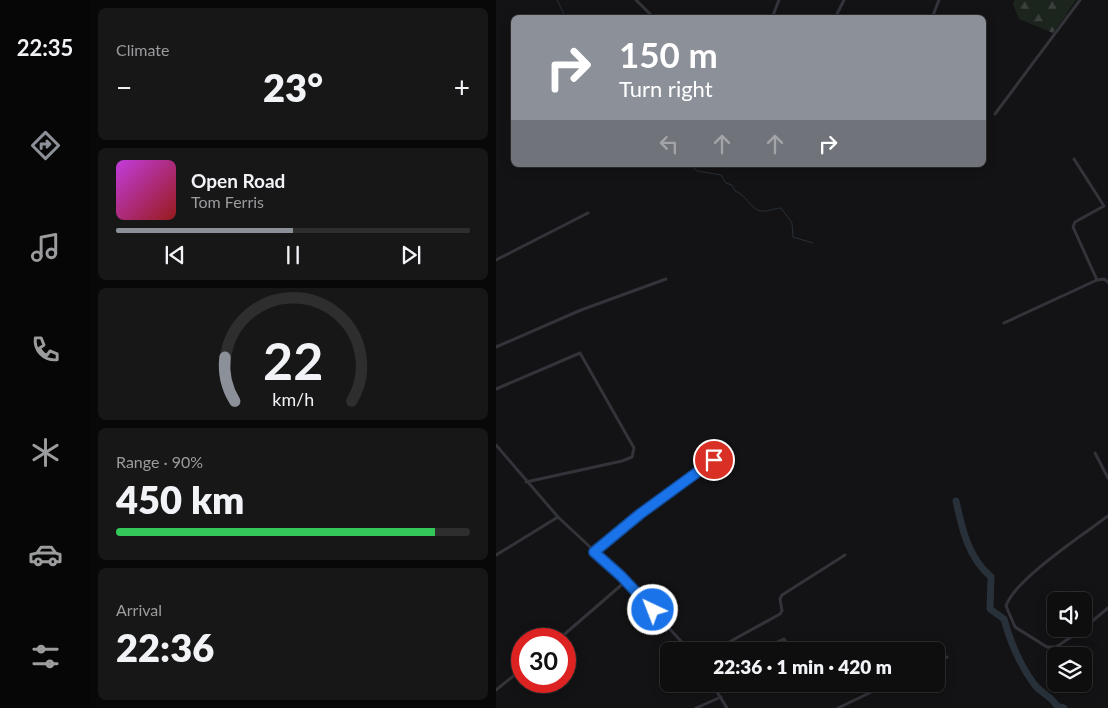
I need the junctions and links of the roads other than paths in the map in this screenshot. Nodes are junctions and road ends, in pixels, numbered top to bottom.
1 (636, 0) edge
2 (779, 0) edge
3 (844, 0) edge
4 (939, 0) edge
5 (1080, 0) edge
6 (651, 15) edge
7 (773, 15) edge
8 (836, 15) edge
9 (933, 15) edge
10 (995, 114) dead end
11 (1074, 159) dead end
12 (588, 213) dead end
13 (496, 260) edge
14 (666, 279) dead end
15 (1097, 280) junction
16 (1108, 282) edge
17 (1004, 323) dead end
18 (496, 347) edge
19 (496, 389) edge
20 (496, 445) edge
21 (1094, 453) dead end
22 (714, 460) dead end
23 (1108, 478) edge
24 (526, 482) junction
25 (1108, 516) edge
26 (558, 517) junction
27 (594, 552) junction
28 (496, 555) edge
29 (845, 555) dead end
30 (626, 581) junction
31 (1108, 608) edge
32 (1092, 621) edge
33 (572, 628) edge
34 (1070, 637) edge
35 (682, 642) edge
36 (729, 642) edge
37 (511, 678) edge
38 (496, 690) edge
39 (718, 692) edge
40 (871, 692) edge
41 (721, 697) junction
42 (696, 708) edge
43 (727, 708) edge
44 (838, 708) edge

1 - 6 street
2 - 7 street
3 - 8 street
4 - 9 street
5 - 10 street
11 - 15 street
12 - 13 street
14 - 18 street
15 - 16 street
15 - 17 street
19 - 24 street
20 - 24 street
21 - 23 street
22 - 27 street
24 - 26 street
25 - 34 street
26 - 27 street
26 - 28 street
27 - 30 street
29 - 36 street
30 - 33 street
30 - 35 street
31 - 32 street
37 - 38 street
39 - 41 street
40 - 44 street
41 - 42 street
41 - 43 street

